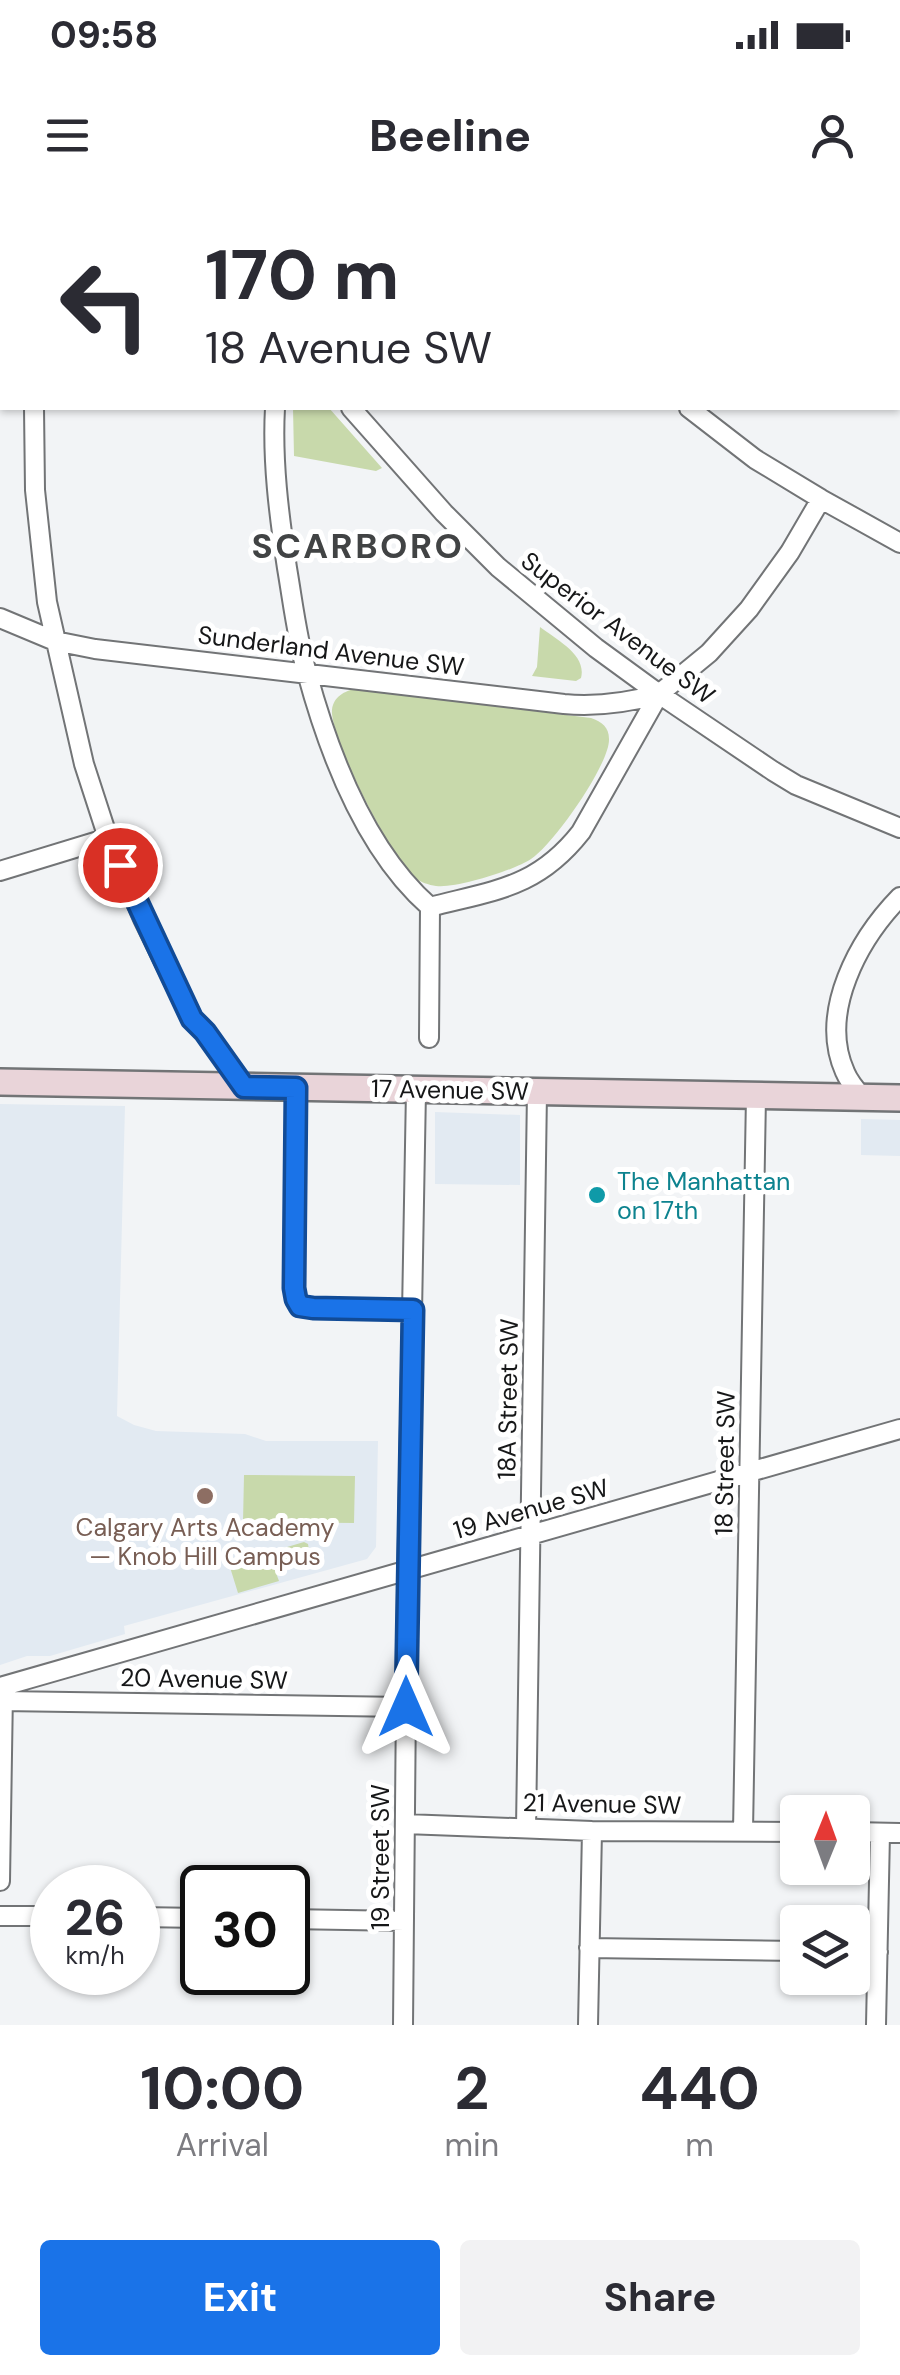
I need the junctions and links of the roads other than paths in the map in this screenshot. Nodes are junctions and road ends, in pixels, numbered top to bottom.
1 (34, 410) edge
2 (275, 410) edge
3 (353, 410) edge
4 (692, 410) edge
5 (820, 500) junction
6 (900, 543) edge
7 (0, 618) edge
8 (56, 641) junction
9 (306, 673) junction
10 (659, 694) junction
11 (900, 828) edge
12 (108, 838) junction
13 (0, 871) edge
14 (900, 896) edge
15 (430, 907) junction
16 (428, 1038) dead end
17 (0, 1082) edge
18 (244, 1087) junction
19 (296, 1088) junction
20 (416, 1090) junction
21 (536, 1092) junction
22 (756, 1096) junction
23 (863, 1098) junction
24 (900, 1098) edge
25 (413, 1310) junction
26 (900, 1428) edge
27 (750, 1472) junction
28 (532, 1534) junction
29 (407, 1571) junction
30 (2, 1692) edge
31 (406, 1707) junction
32 (404, 1824) junction
33 (526, 1828) junction
34 (592, 1831) junction
35 (743, 1832) junction
36 (780, 1832) edge
37 (870, 1833) edge
38 (880, 1833) junction
39 (900, 1834) edge
40 (0, 1881) edge
41 (0, 1916) edge
42 (30, 1916) edge
43 (310, 1919) edge
44 (404, 1921) junction
45 (589, 1948) junction
46 (780, 1951) edge
47 (870, 1952) edge
48 (878, 1952) junction
49 (403, 2025) edge
50 (588, 2025) edge
51 (876, 2025) edge

1 - 8 street
2 - 9 street
3 - 10 street, Superior Avenue SW
4 - 5 street
5 - 6 street
5 - 10 street
7 - 8 street, Sunderland Avenue SW
8 - 9 street, Sunderland Avenue SW
8 - 12 street
9 - 10 street, Sunderland Avenue SW
9 - 15 street
10 - 11 street, Superior Avenue SW
10 - 15 street
12 - 13 street
12 - 18 street
14 - 23 street
15 - 16 street
17 - 18 main road, 17 Avenue SW
18 - 19 main road, 17 Avenue SW
19 - 20 main road, 17 Avenue SW
19 - 25 street
20 - 21 main road, 17 Avenue SW
20 - 25 street, 19 Street SW
21 - 22 main road, 17 Avenue SW
21 - 28 street, 18A Street SW
22 - 23 main road, 17 Avenue SW
22 - 27 street, 18 Street SW
23 - 24 main road, 17 Avenue SW
25 - 29 street, 19 Street SW
26 - 27 street, 19 Avenue SW
27 - 28 street, 19 Avenue SW
27 - 35 street, 18 Street SW
28 - 29 street, 19 Avenue SW
28 - 33 street, 18A Street SW
29 - 30 street, 19 Avenue SW
29 - 31 street, 19 Street SW
30 - 31 street, 20 Avenue SW
30 - 40 street
31 - 32 street, 19 Street SW
32 - 33 street, 21 Avenue SW
32 - 44 street, 19 Street SW
33 - 34 street, 21 Avenue SW
34 - 35 street, 21 Avenue SW
34 - 45 street
35 - 36 street, 21 Avenue SW
37 - 38 street
38 - 39 street
38 - 48 street
41 - 42 street
43 - 44 street
44 - 49 street, 19 Street SW
45 - 46 street
45 - 50 street
47 - 48 street
48 - 51 street

